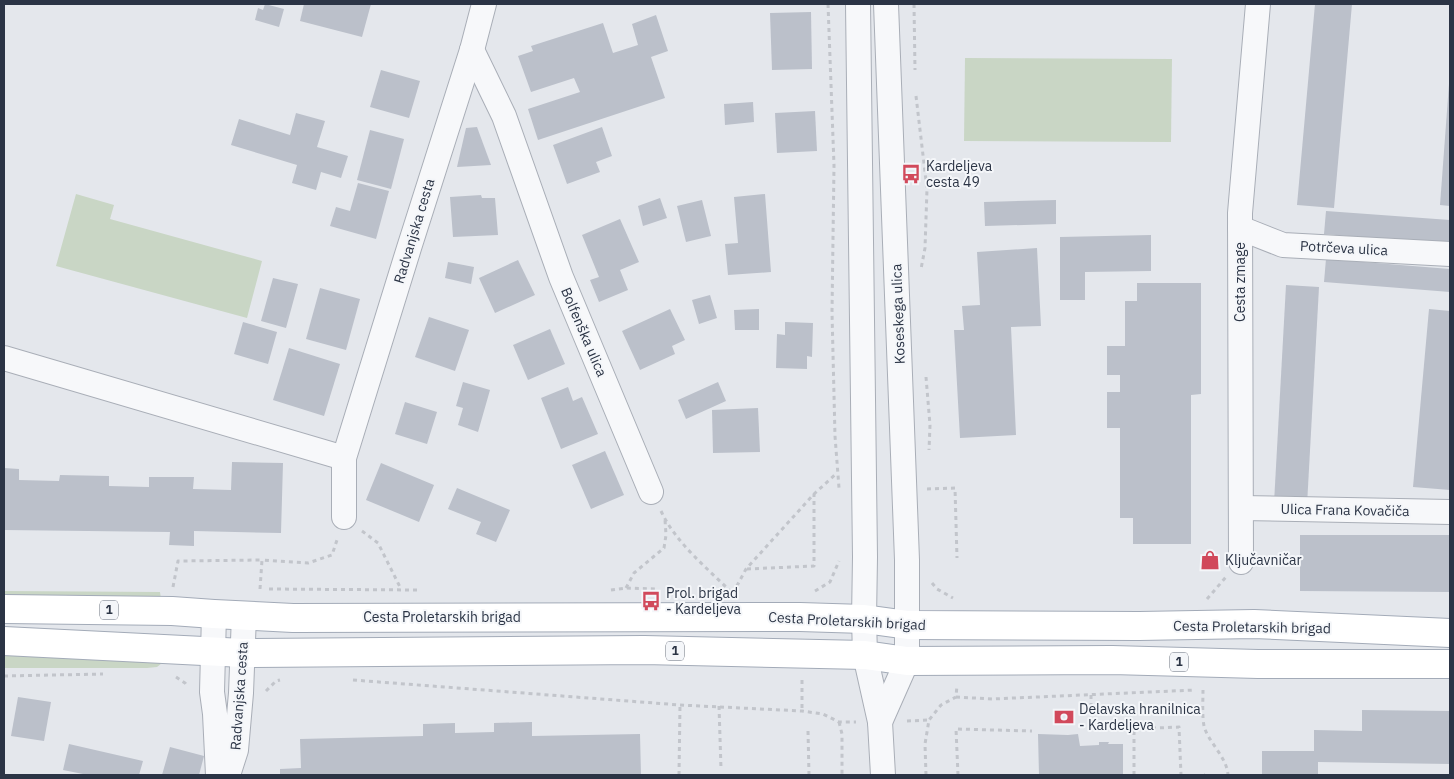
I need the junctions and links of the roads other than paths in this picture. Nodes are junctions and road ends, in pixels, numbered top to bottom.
1 (484, 4) edge
2 (858, 4) edge
3 (886, 4) edge
4 (1258, 4) edge
5 (472, 50) junction
6 (1240, 228) junction
7 (1450, 254) edge
8 (4, 358) edge
9 (344, 458) junction
10 (651, 492) road end
11 (1241, 508) junction
12 (1450, 512) edge
13 (344, 517) road end
14 (1241, 562) road end
15 (4, 609) edge
16 (214, 614) junction
17 (244, 615) junction
18 (864, 619) junction
19 (908, 625) junction
20 (1450, 633) edge
21 (4, 641) edge
22 (212, 652) junction
23 (243, 653) junction
24 (865, 655) junction
25 (908, 661) junction
26 (1450, 664) edge
27 (880, 722) junction
28 (218, 775) edge
29 (228, 775) edge
30 (883, 775) edge

1 - 5 street, Radvanjska cesta
2 - 18 street
3 - 19 street, Koseskega ulica
4 - 6 street, Cesta zmage
5 - 9 street, Radvanjska cesta
5 - 10 street, Bolfenška ulica
6 - 7 street, Potrčeva ulica
6 - 11 street, Cesta zmage
8 - 9 street
9 - 13 street, Radvanjska cesta
11 - 12 street, Ulica Frana Kovačiča
11 - 14 street, Cesta zmage
15 - 16 main road, Cesta Proletarskih brigad / 1
16 - 17 main road, Cesta Proletarskih brigad / 1
16 - 22 street
17 - 18 main road, Cesta Proletarskih brigad / 1
17 - 23 street, Radvanjska cesta
18 - 19 main road, Cesta Proletarskih brigad / 1
18 - 24 street
19 - 20 main road, Cesta Proletarskih brigad / 1
19 - 25 street, Koseskega ulica
21 - 22 main road, 1
22 - 23 main road, 1
22 - 28 street
23 - 24 main road, 1
23 - 29 street, Radvanjska cesta
24 - 25 main road, 1
24 - 27 street
25 - 26 main road, 1
25 - 27 street
27 - 30 street

